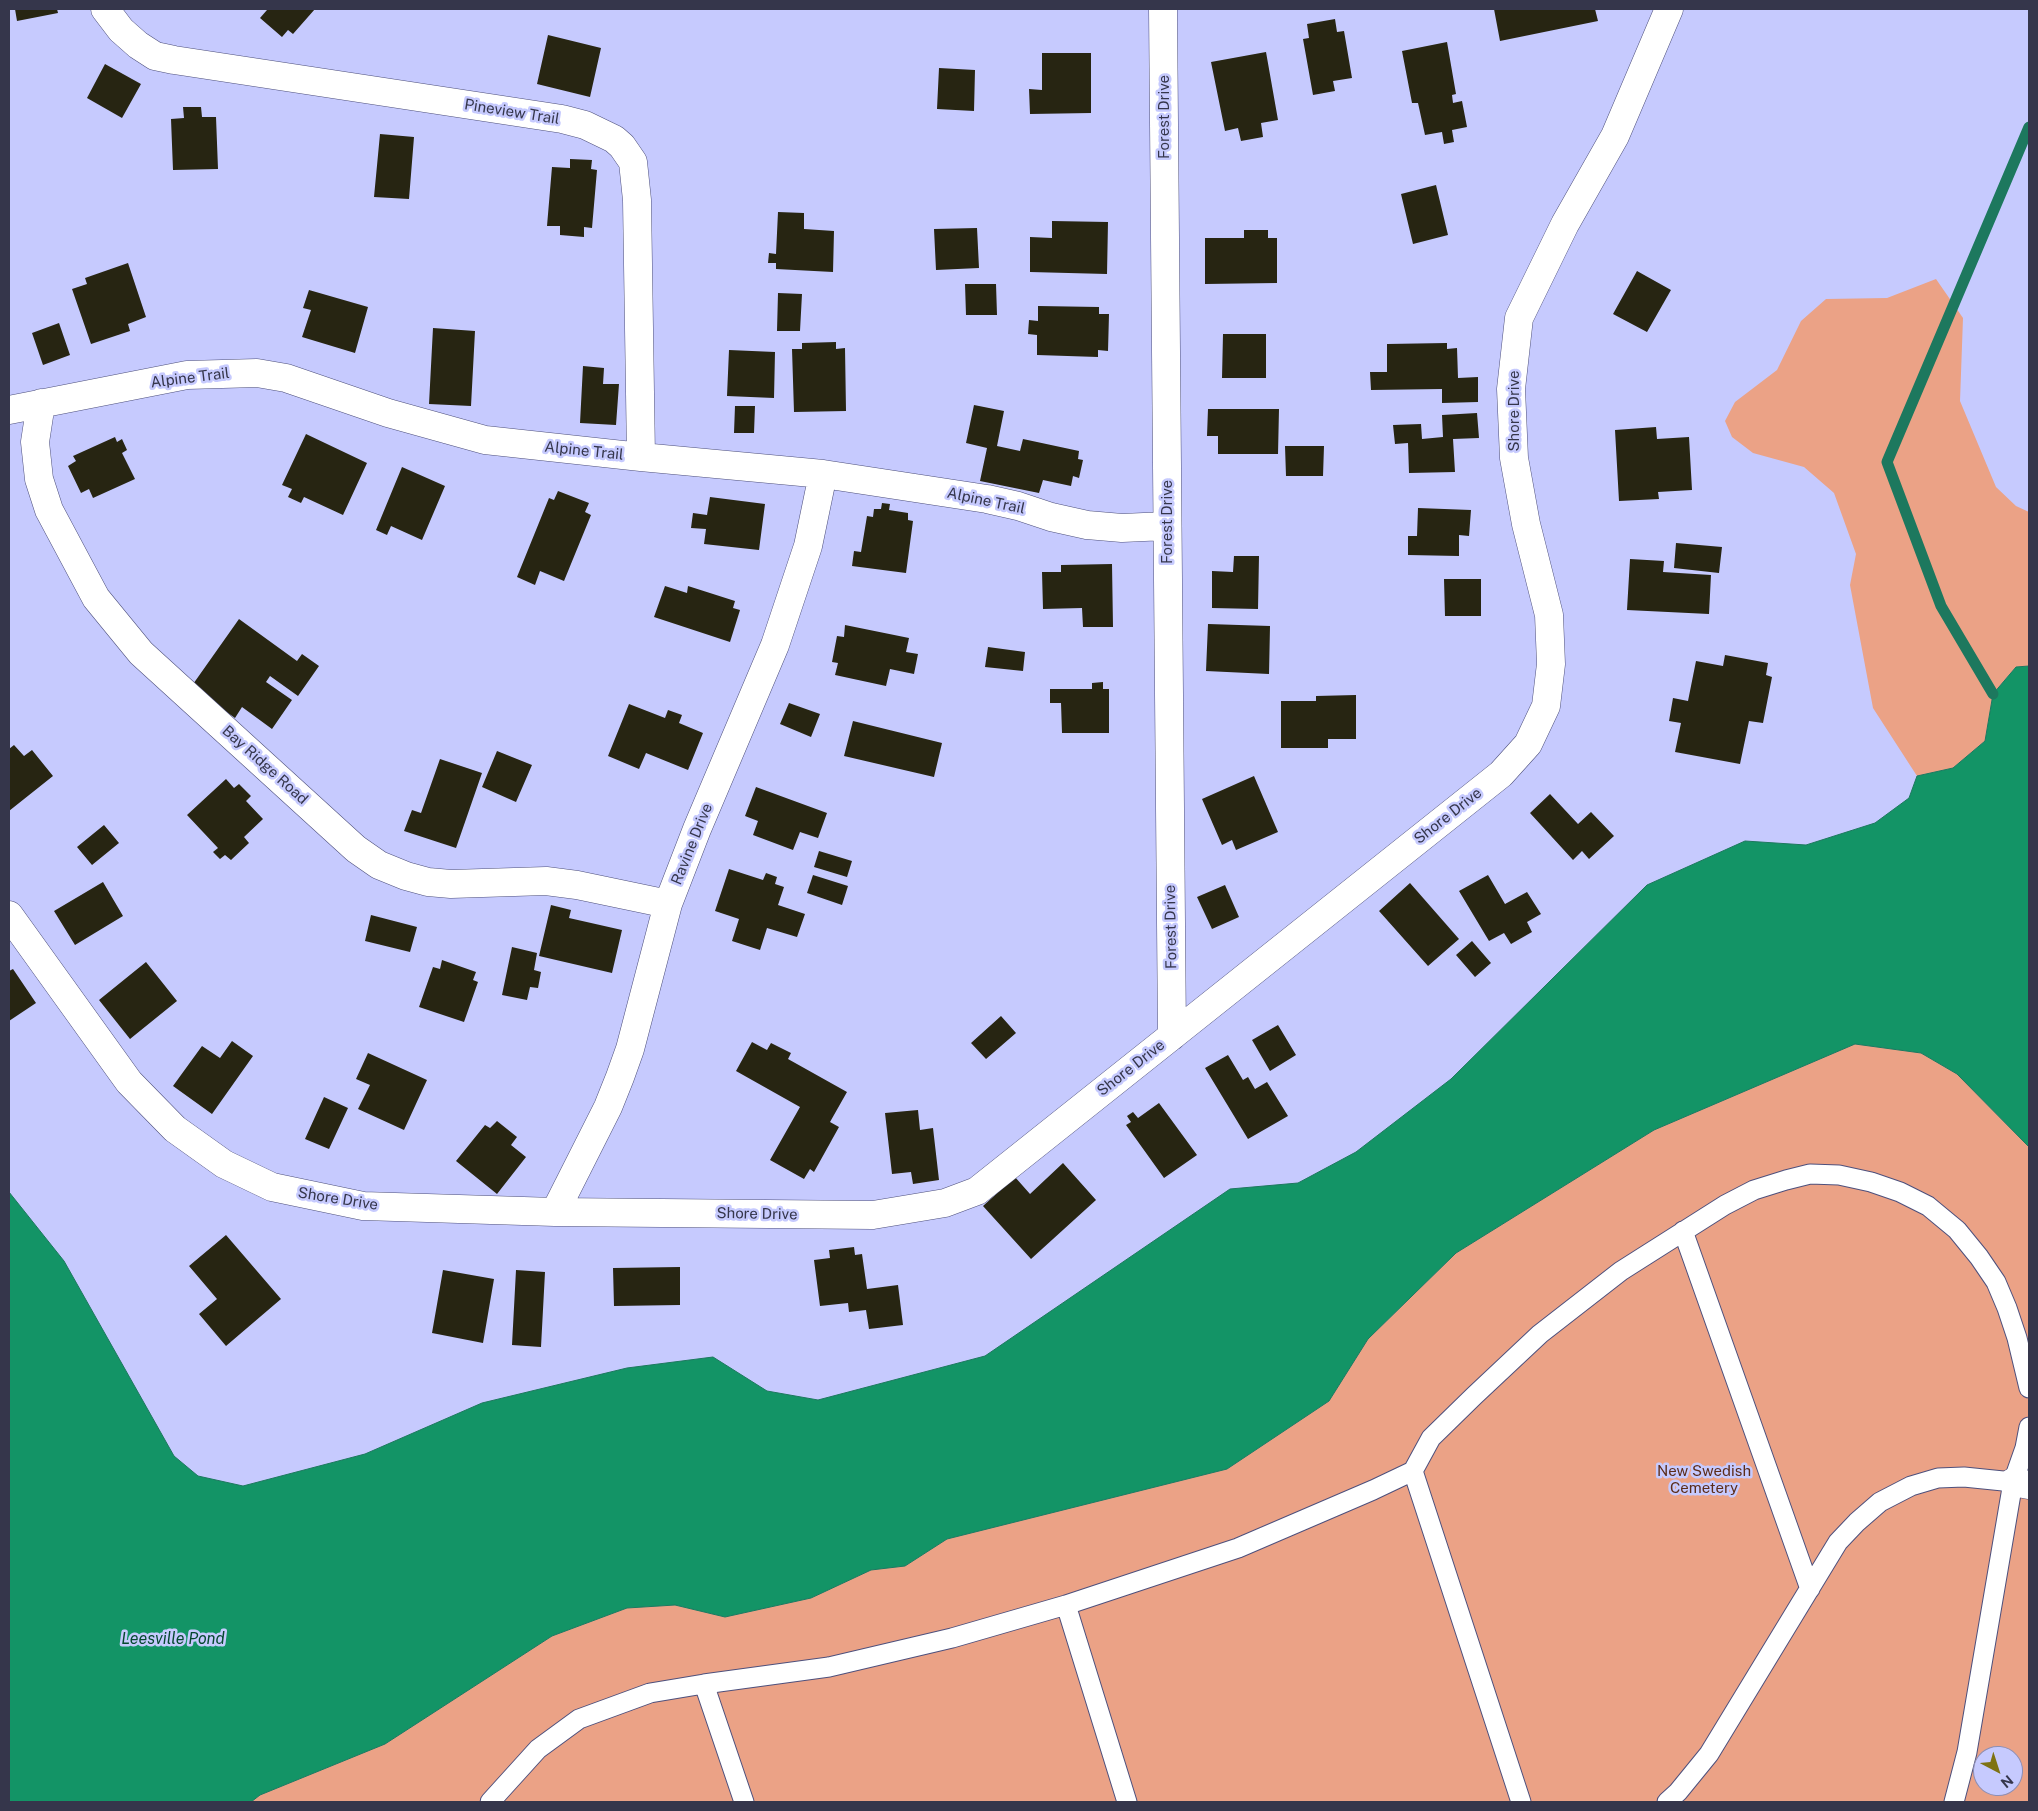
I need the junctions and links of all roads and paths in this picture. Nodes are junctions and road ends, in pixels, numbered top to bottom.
1 (105, 9) edge
2 (1163, 9) edge
3 (1669, 9) edge
4 (41, 403) junction
5 (9, 410) edge
6 (640, 457) junction
7 (823, 474) junction
8 (1166, 526) junction
9 (668, 904) junction
10 (9, 915) edge
11 (1172, 1036) junction
12 (556, 1212) junction
13 (1683, 1230) junction
14 (2029, 1388) edge
15 (2029, 1427) edge
16 (1413, 1471) junction
17 (2021, 1483) edge
18 (1810, 1589) junction
19 (1066, 1605) junction
20 (704, 1684) junction
21 (490, 1802) edge
22 (744, 1802) edge
23 (1127, 1802) edge
24 (1521, 1802) edge
25 (1667, 1802) edge
26 (1954, 1802) edge

1 - 6 street, Pineview Trail
2 - 8 street, Forest Drive
3 - 11 street, Shore Drive
4 - 5 street, Alpine Trail
4 - 6 street, Alpine Trail
4 - 9 street, Bay Ridge Road
6 - 7 street, Alpine Trail
7 - 8 street, Alpine Trail
7 - 9 street, Ravine Drive
8 - 11 street, Forest Drive
9 - 12 street, Ravine Drive
10 - 12 street, Shore Drive
11 - 12 street, Shore Drive
13 - 14 lane
13 - 16 lane
13 - 18 lane
15 - 17 lane
16 - 19 lane
16 - 24 lane
17 - 18 lane
17 - 26 lane
18 - 25 lane
19 - 20 lane
19 - 23 lane
20 - 21 lane
20 - 22 lane

